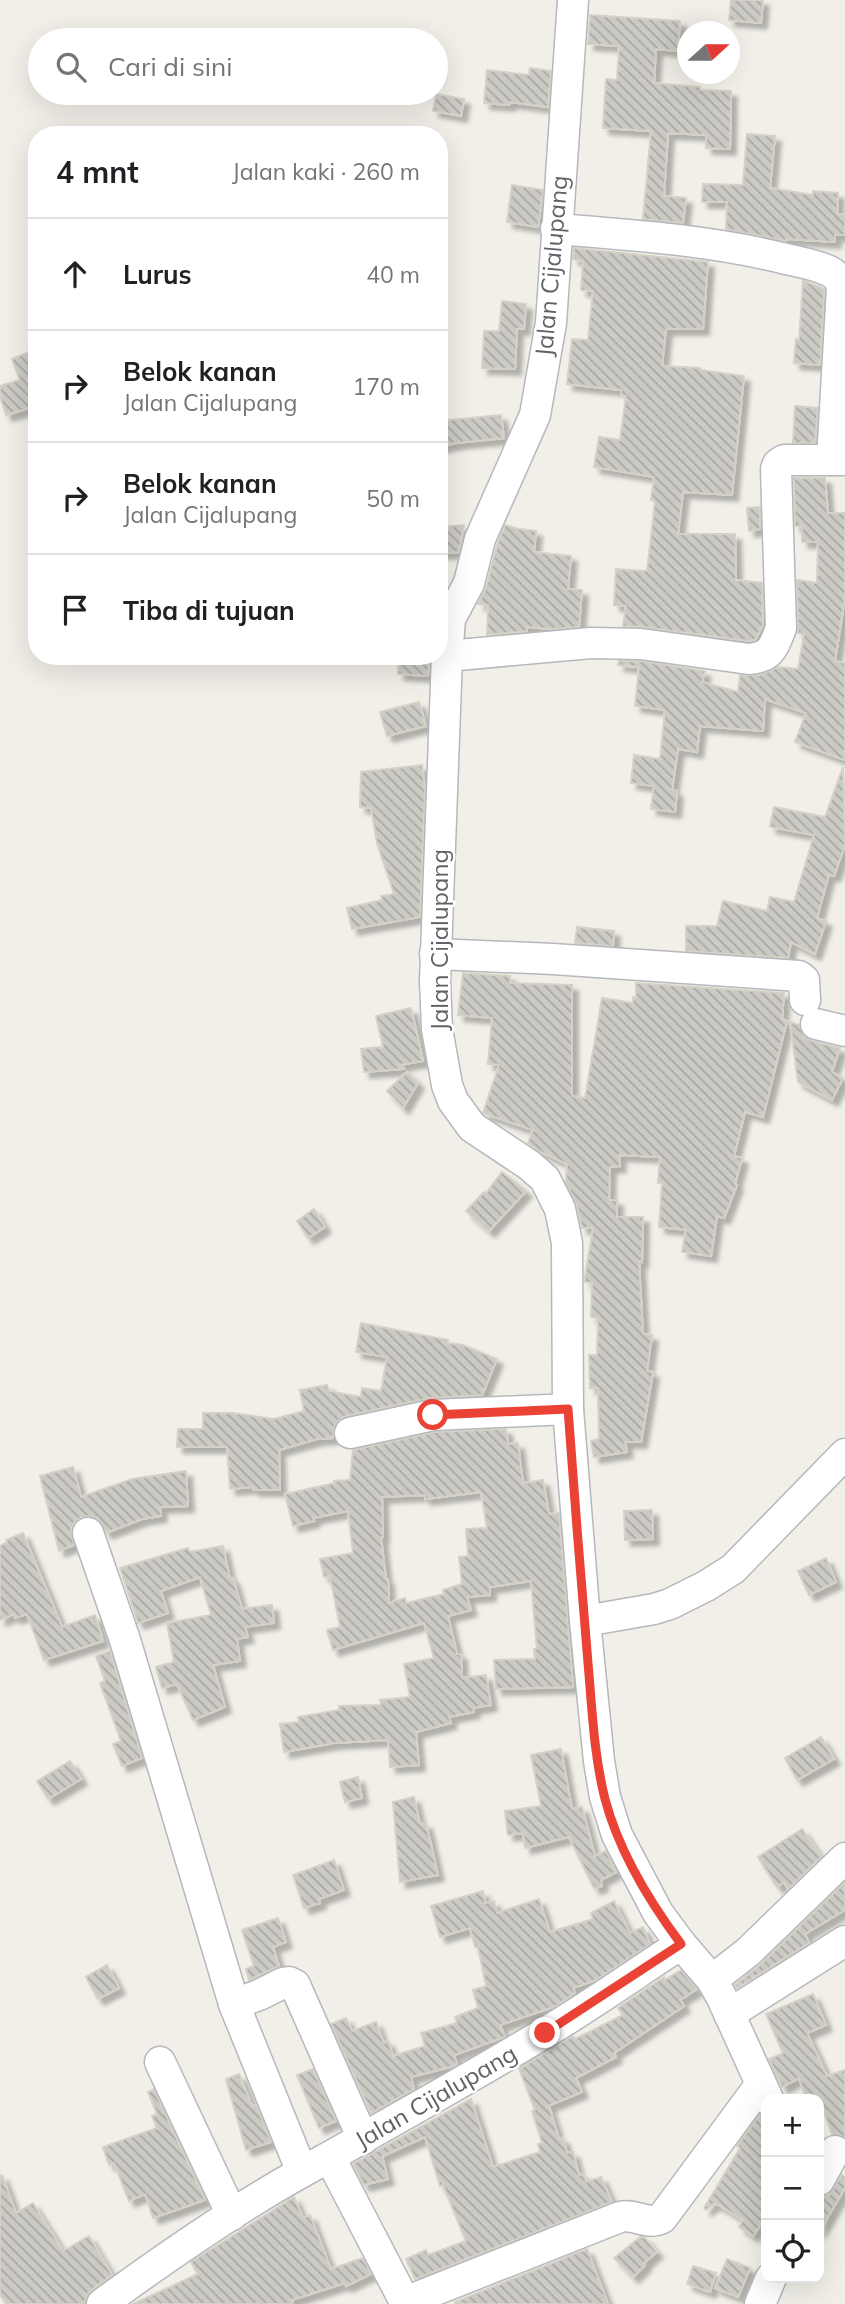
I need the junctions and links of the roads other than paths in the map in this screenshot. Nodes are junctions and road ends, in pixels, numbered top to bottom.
1 (573, 0) edge
2 (556, 229) junction
3 (839, 460) edge
4 (448, 582) edge
5 (469, 583) junction
6 (448, 644) edge
7 (448, 656) edge
8 (447, 665) edge
9 (436, 954) junction
10 (845, 1031) edge
11 (568, 1409) junction
12 (350, 1433) dead end
13 (845, 1454) edge
14 (88, 1533) dead end
15 (584, 1621) junction
16 (845, 1858) edge
17 (845, 1941) edge
18 (681, 1944) junction
19 (712, 1980) junction
20 (234, 2004) junction
21 (729, 2014) junction
22 (160, 2062) dead end
23 (764, 2092) edge
24 (363, 2139) junction
25 (833, 2150) edge
26 (330, 2158) junction
27 (824, 2169) edge
28 (302, 2172) junction
29 (232, 2215) junction
30 (769, 2283) edge
31 (405, 2303) edge
32 (102, 2304) edge
33 (760, 2304) edge

1 - 2 street, Jalan Cijalupang
2 - 3 street
2 - 5 street, Jalan Cijalupang
3 - 7 street
4 - 5 street
5 - 6 street, Jalan Cijalupang
8 - 9 street, Jalan Cijalupang
9 - 10 street
9 - 11 street, Jalan Cijalupang
11 - 12 street
11 - 15 street, Jalan Cijalupang
13 - 15 street
14 - 20 street
15 - 18 street, Jalan Cijalupang
16 - 19 street
17 - 21 street
18 - 19 street
18 - 24 street, Jalan Cijalupang
19 - 21 street
20 - 24 street
20 - 28 street
21 - 23 street
22 - 29 street
23 - 31 street
24 - 26 street, Jalan Cijalupang
25 - 27 street
26 - 28 street, Jalan Cijalupang
26 - 31 street
28 - 29 street, Jalan Cijalupang
29 - 32 street, Jalan Cijalupang
30 - 33 street

